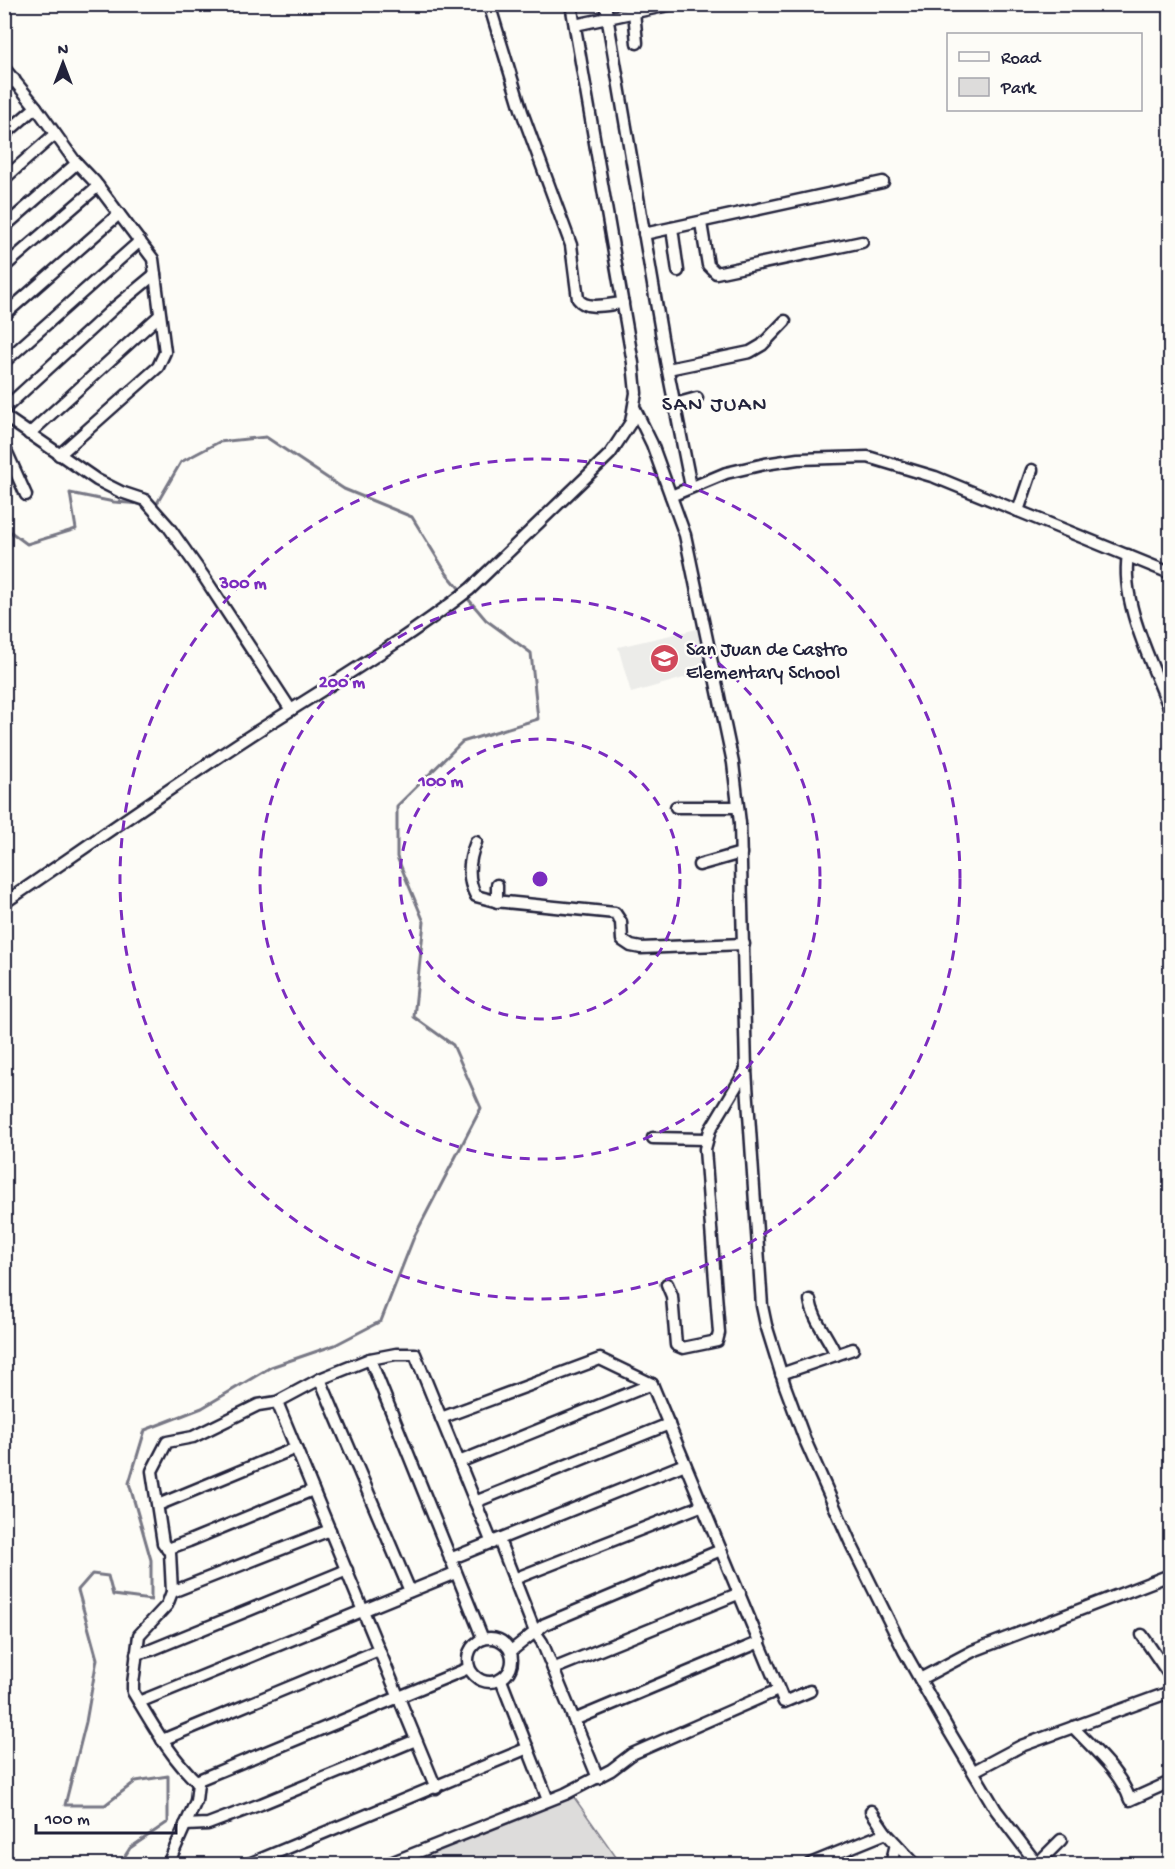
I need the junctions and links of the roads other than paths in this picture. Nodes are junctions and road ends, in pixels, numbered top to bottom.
1 (489, 4) edge
2 (570, 4) edge
3 (605, 4) edge
4 (673, 4) edge
5 (634, 12) junction
6 (607, 17) junction
7 (574, 24) junction
8 (637, 44) dead end
9 (4, 68) edge
10 (14, 79) junction
11 (4, 88) edge
12 (36, 106) junction
13 (55, 134) junction
14 (4, 135) edge
15 (77, 163) junction
16 (4, 179) edge
17 (883, 182) dead end
18 (98, 186) junction
19 (119, 213) junction
20 (701, 223) junction
21 (4, 227) edge
22 (672, 228) junction
23 (644, 234) junction
24 (140, 241) junction
25 (862, 242) dead end
26 (4, 267) edge
27 (678, 271) dead end
28 (154, 274) junction
29 (622, 303) junction
30 (4, 315) edge
31 (160, 315) junction
32 (784, 321) dead end
33 (4, 362) edge
34 (668, 369) junction
35 (697, 398) dead end
36 (675, 404) junction
37 (634, 407) junction
38 (4, 409) edge
39 (4, 416) edge
40 (29, 434) junction
41 (4, 446) edge
42 (59, 455) junction
43 (1032, 470) dead end
44 (691, 487) junction
45 (26, 495) dead end
46 (671, 495) junction
47 (1018, 511) junction
48 (1128, 555) junction
49 (1170, 573) edge
50 (291, 710) junction
51 (1170, 710) edge
52 (676, 807) dead end
53 (738, 807) junction
54 (476, 842) dead end
55 (741, 853) junction
56 (699, 864) dead end
57 (497, 885) dead end
58 (497, 902) junction
59 (4, 903) edge
60 (744, 944) junction
61 (746, 1070) junction
62 (653, 1138) dead end
63 (707, 1139) junction
64 (667, 1284) dead end
65 (810, 1300) dead end
66 (854, 1349) dead end
67 (836, 1355) junction
68 (370, 1359) junction
69 (781, 1374) junction
70 (320, 1379) junction
71 (652, 1384) junction
72 (277, 1402) junction
73 (441, 1418) junction
74 (669, 1424) junction
75 (296, 1448) junction
76 (459, 1462) junction
77 (685, 1464) junction
78 (313, 1490) junction
79 (475, 1502) junction
80 (158, 1505) junction
81 (703, 1505) junction
82 (330, 1530) junction
83 (495, 1541) junction
84 (167, 1549) junction
85 (721, 1550) junction
86 (450, 1559) junction
87 (347, 1570) junction
88 (455, 1573) junction
89 (1170, 1575) edge
90 (514, 1579) junction
91 (172, 1592) junction
92 (410, 1592) junction
93 (740, 1593) junction
94 (363, 1610) junction
95 (535, 1632) junction
96 (1142, 1635) dead end
97 (483, 1639) junction
98 (760, 1642) junction
99 (380, 1650) junction
100 (511, 1651) junction
101 (136, 1654) junction
102 (469, 1668) junction
103 (553, 1669) junction
104 (1170, 1676) edge
105 (920, 1679) junction
106 (501, 1680) junction
107 (778, 1690) junction
108 (810, 1691) dead end
109 (1170, 1692) edge
110 (399, 1697) junction
111 (139, 1702) junction
112 (574, 1720) junction
113 (1072, 1727) junction
114 (162, 1740) junction
115 (416, 1740) junction
116 (528, 1748) junction
117 (974, 1771) junction
118 (598, 1778) junction
119 (196, 1781) junction
120 (1170, 1782) edge
121 (436, 1788) junction
122 (548, 1800) junction
123 (871, 1811) dead end
124 (185, 1825) junction
125 (886, 1833) junction
126 (1061, 1840) dead end
127 (897, 1844) junction
128 (168, 1864) edge
129 (249, 1864) edge
130 (387, 1864) edge
131 (810, 1864) edge
132 (891, 1864) edge
133 (915, 1864) edge
134 (1037, 1864) edge

1 - 29 street
2 - 7 street
3 - 6 street
4 - 5 street
5 - 6 street
5 - 8 street
6 - 7 street
6 - 23 street
7 - 29 street
9 - 10 street
10 - 11 street
10 - 12 street
12 - 13 street
12 - 14 street
13 - 15 street
13 - 16 street
15 - 18 street
15 - 21 street
17 - 20 street
18 - 19 street
18 - 26 street
19 - 24 street
19 - 30 street
20 - 22 street
20 - 25 street
22 - 23 street
22 - 27 street
23 - 34 street
24 - 28 street
24 - 33 street
28 - 31 street
28 - 38 street
29 - 37 street
31 - 40 street
31 - 42 street
32 - 34 street
34 - 36 street
35 - 36 street
36 - 44 street
37 - 46 street
37 - 50 street
39 - 40 street
40 - 42 street
41 - 45 street
42 - 50 street
43 - 47 street
44 - 46 street
44 - 47 street
46 - 53 street
47 - 48 street
48 - 49 street
48 - 51 street
50 - 59 street
52 - 53 street
53 - 55 street
54 - 58 street
55 - 56 street
55 - 60 street
57 - 58 street
58 - 60 street
60 - 61 street
61 - 63 street
61 - 69 street
62 - 63 street
63 - 64 street
65 - 67 street
66 - 67 street
67 - 69 street
68 - 70 street
68 - 73 street
68 - 86 street
69 - 105 street
70 - 72 street
70 - 92 street
71 - 73 street
71 - 74 street
71 - 76 street
72 - 75 street
72 - 80 street
73 - 76 street
74 - 77 street
74 - 79 street
75 - 78 street
75 - 80 street
76 - 79 street
77 - 81 street
77 - 83 street
78 - 82 street
78 - 84 street
79 - 83 street
80 - 84 street
81 - 85 street
81 - 90 street
82 - 87 street
82 - 91 street
83 - 86 street
83 - 90 street
84 - 91 street
85 - 93 street
85 - 95 street
86 - 88 street
87 - 94 street
87 - 101 street
88 - 92 street
88 - 97 street
89 - 105 street
90 - 95 street
91 - 101 street
92 - 94 street
93 - 98 street
93 - 103 street
94 - 99 street
94 - 111 street
95 - 100 street
95 - 103 street
96 - 104 street
97 - 100 street
97 - 102 street
98 - 107 street
98 - 112 street
99 - 110 street
99 - 114 street
100 - 106 street
101 - 111 street
102 - 106 street
102 - 110 street
103 - 112 street
105 - 117 street
106 - 116 street
107 - 108 street
107 - 118 street
109 - 113 street
110 - 115 street
110 - 119 street
111 - 114 street
112 - 118 street
113 - 117 street
113 - 120 street
114 - 119 street
115 - 121 street
115 - 124 street
116 - 121 street
116 - 122 street
117 - 134 street
118 - 122 street
119 - 124 street
121 - 129 street
122 - 130 street
123 - 125 street
124 - 128 street
125 - 127 street
125 - 131 street
126 - 134 street
127 - 132 street
127 - 133 street

